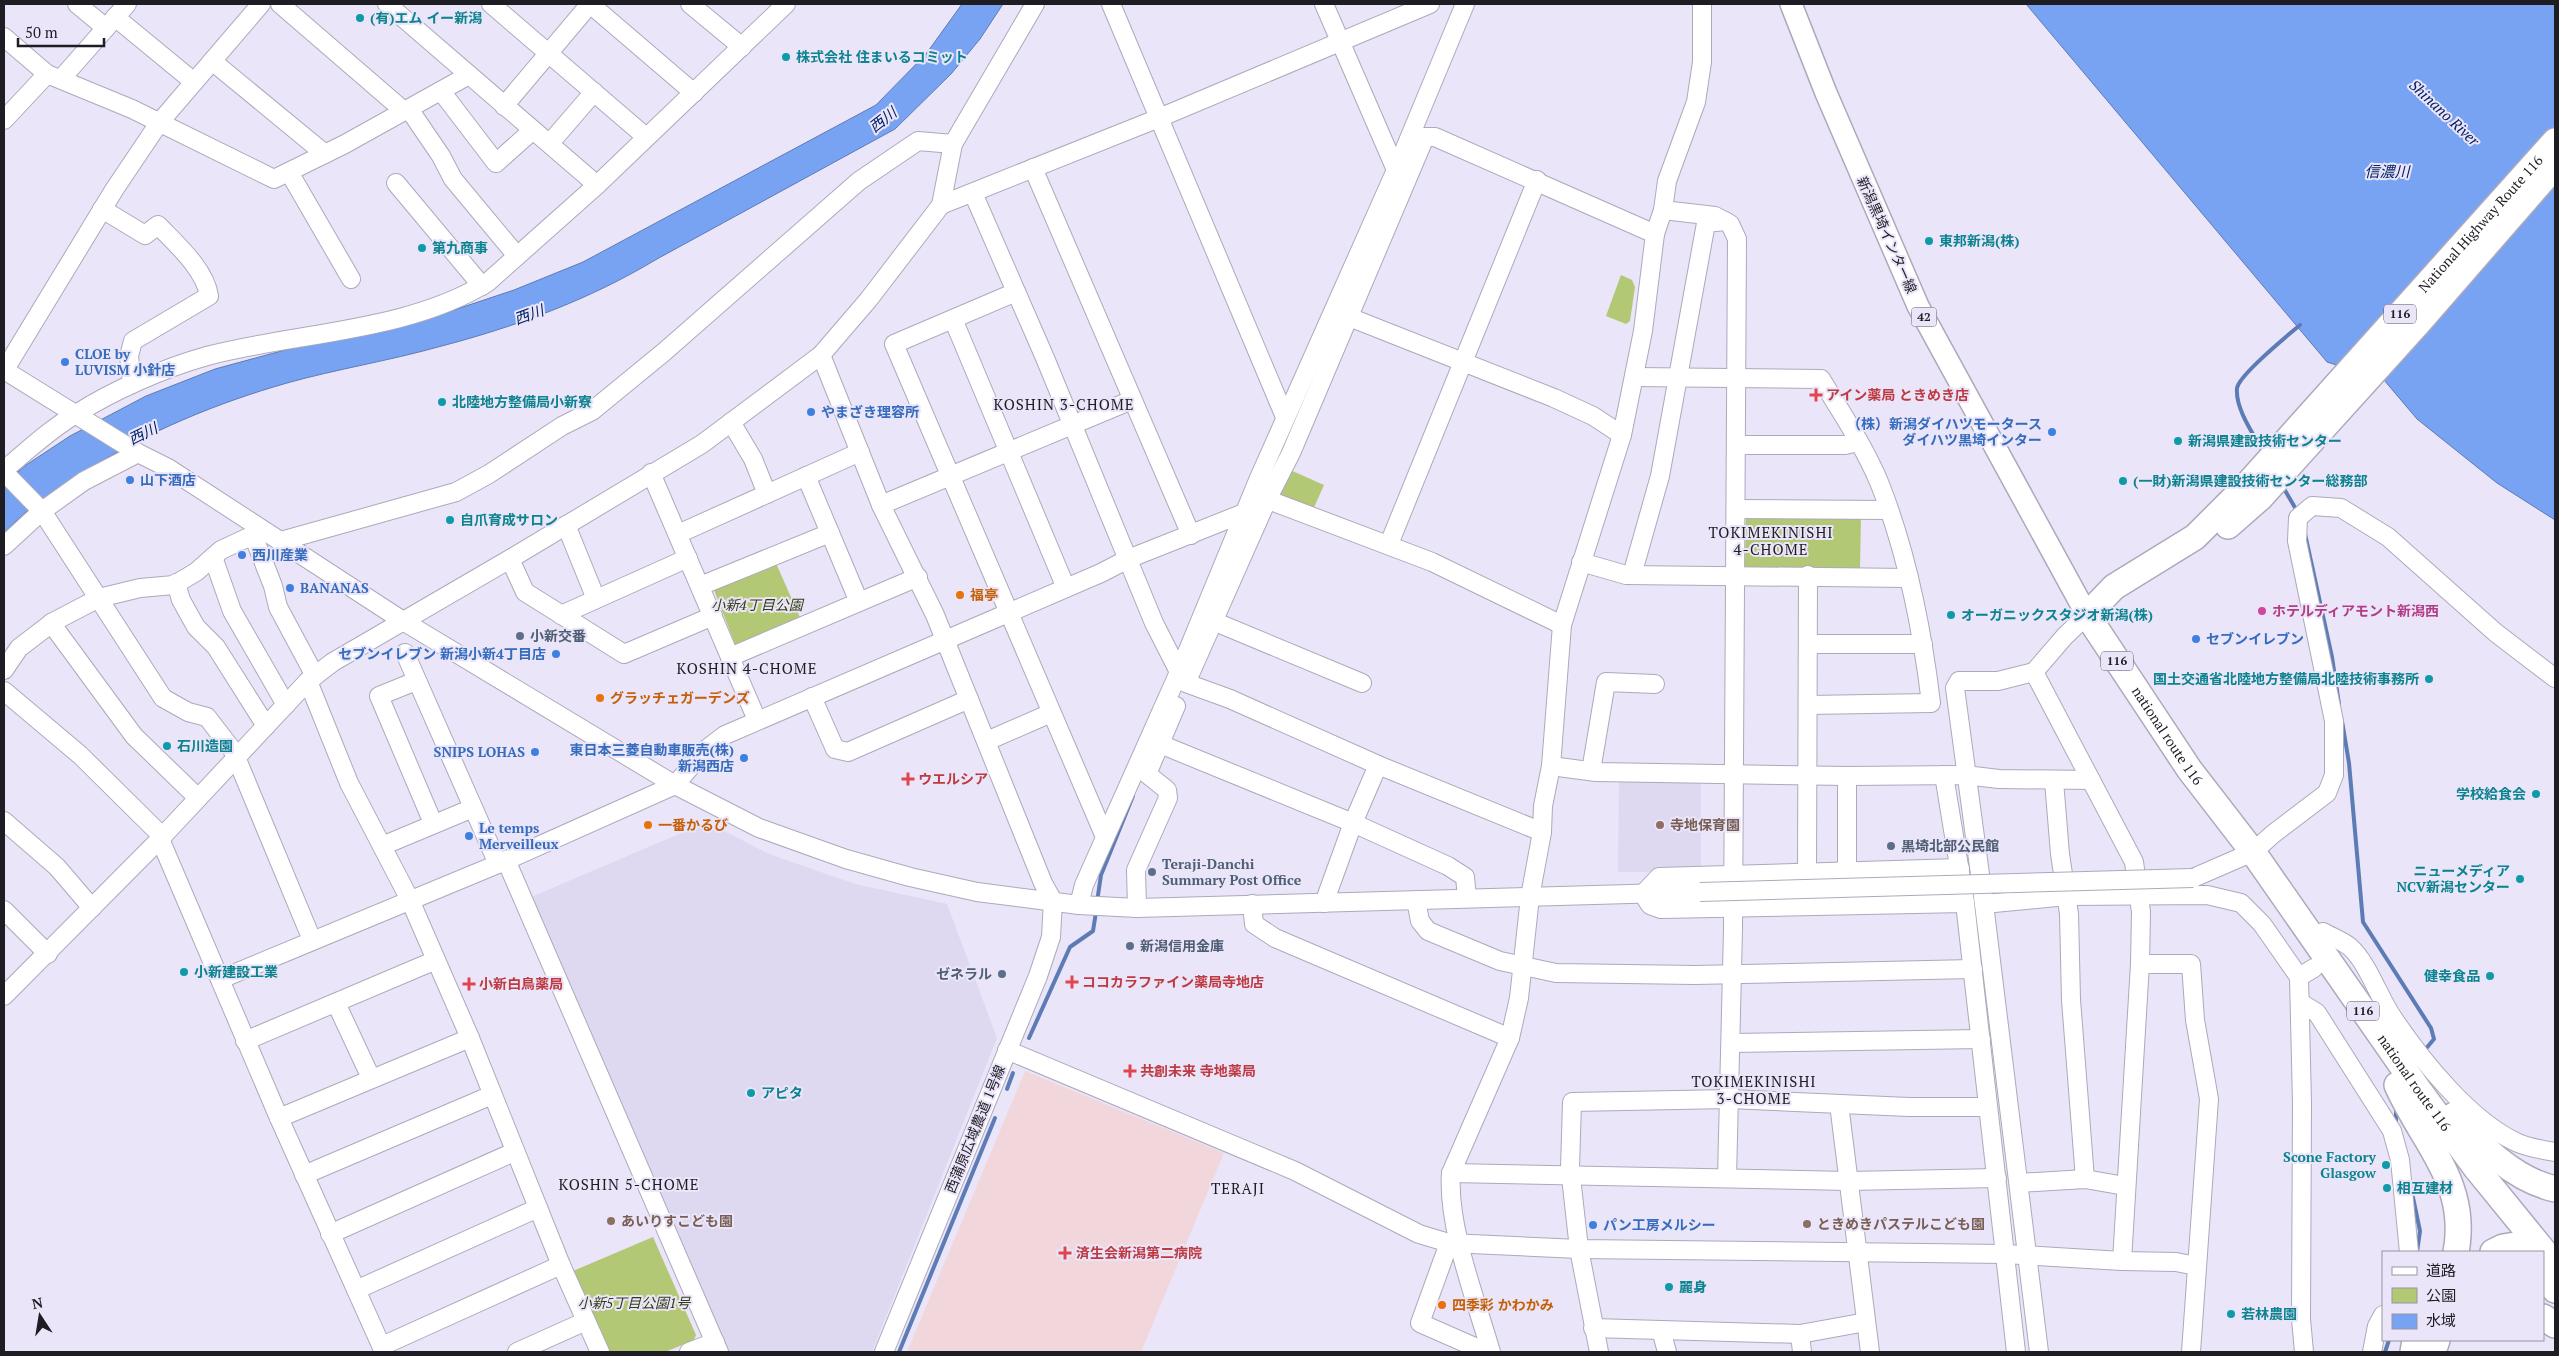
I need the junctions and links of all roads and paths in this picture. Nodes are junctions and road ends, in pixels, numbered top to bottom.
1 (78, 4) edge
2 (261, 4) edge
3 (280, 4) edge
4 (389, 4) edge
5 (491, 4) edge
6 (590, 4) edge
7 (690, 4) edge
8 (786, 4) edge
9 (1035, 4) edge
10 (1111, 4) edge
11 (1324, 4) edge
12 (1430, 4) edge
13 (1465, 4) edge
14 (1702, 4) edge
15 (1791, 4) edge
16 (116, 16) edge
17 (4, 37) edge
18 (1340, 42) junction
19 (742, 47) junction
20 (548, 53) junction
21 (212, 61) junction
22 (469, 75) junction
23 (54, 76) junction
24 (194, 82) junction
25 (441, 91) junction
26 (594, 92) junction
27 (694, 93) junction
28 (504, 106) junction
29 (407, 110) junction
30 (1159, 118) junction
31 (4, 120) edge
32 (159, 123) junction
33 (533, 130) junction
34 (646, 137) junction
35 (2555, 141) edge
36 (550, 144) junction
37 (953, 144) junction
38 (325, 154) junction
39 (2555, 166) edge
40 (1033, 168) junction
41 (289, 172) junction
42 (1402, 173) junction
43 (1537, 180) junction
44 (396, 183) dead end
45 (597, 185) junction
46 (973, 193) junction
47 (941, 205) junction
48 (102, 210) junction
49 (1663, 210) junction
50 (1725, 221) junction
51 (1655, 234) junction
52 (517, 256) junction
53 (351, 279) dead end
54 (482, 286) junction
55 (1016, 292) junction
56 (1349, 317) junction
57 (953, 319) junction
58 (821, 355) junction
59 (1463, 362) junction
60 (4, 370) edge
61 (1634, 377) junction
62 (1678, 378) junction
63 (1736, 378) junction
64 (132, 384) junction
65 (1132, 400) junction
66 (81, 418) junction
67 (1285, 418) junction
68 (731, 422) junction
69 (1072, 425) junction
70 (1622, 435) junction
71 (1858, 442) junction
72 (1736, 445) junction
73 (137, 452) junction
74 (860, 452) junction
75 (1009, 452) junction
76 (5, 472) edge
77 (651, 473) junction
78 (806, 476) junction
79 (950, 476) junction
80 (2252, 492) junction
81 (767, 494) junction
82 (1260, 496) junction
83 (881, 505) junction
84 (1736, 509) junction
85 (1888, 510) junction
86 (42, 511) junction
87 (1244, 513) junction
88 (566, 525) junction
89 (258, 533) junction
90 (830, 533) junction
91 (678, 534) junction
92 (1191, 535) junction
93 (281, 541) junction
94 (1389, 544) junction
95 (4, 546) edge
96 (213, 557) junction
97 (688, 558) junction
98 (510, 559) junction
99 (1128, 559) junction
100 (1582, 562) junction
101 (1736, 574) junction
102 (1632, 575) junction
103 (1808, 575) junction
104 (918, 577) junction
105 (1909, 578) junction
106 (176, 583) junction
107 (700, 586) junction
108 (1066, 588) junction
109 (99, 598) junction
110 (596, 599) junction
111 (859, 602) junction
112 (561, 614) junction
113 (1009, 614) junction
114 (2087, 615) junction
115 (713, 616) junction
116 (402, 621) junction
117 (1214, 621) junction
118 (51, 623) junction
119 (1562, 625) junction
120 (945, 641) junction
121 (1808, 644) junction
122 (1923, 644) junction
123 (404, 653) dead end
124 (730, 657) junction
125 (4, 670) edge
126 (2034, 672) junction
127 (1182, 677) junction
128 (312, 678) junction
129 (2555, 678) edge
130 (416, 681) junction
131 (1362, 683) dead end
132 (1655, 684) dead end
133 (4, 691) edge
134 (812, 698) junction
135 (969, 699) junction
136 (1808, 704) junction
137 (286, 705) junction
138 (1052, 714) junction
139 (757, 720) junction
140 (266, 726) junction
141 (987, 741) junction
142 (1160, 744) junction
143 (236, 756) junction
144 (1378, 765) junction
145 (1551, 766) junction
146 (1591, 771) junction
147 (1732, 774) junction
148 (1809, 774) junction
149 (1944, 775) junction
150 (1965, 775) junction
151 (1847, 776) junction
152 (2091, 780) junction
153 (2054, 781) junction
154 (676, 785) junction
155 (198, 798) junction
156 (473, 808) junction
157 (4, 821) edge
158 (433, 823) junction
159 (1353, 823) junction
160 (1542, 832) junction
161 (1105, 837) junction
162 (161, 838) junction
163 (382, 846) junction
164 (2253, 852) junction
165 (502, 862) junction
166 (1960, 868) junction
167 (1847, 870) junction
168 (1808, 871) junction
169 (1733, 874) junction
170 (1643, 894) junction
171 (2067, 896) junction
172 (2139, 896) junction
173 (1530, 897) junction
174 (1467, 898) junction
175 (410, 900) junction
176 (1416, 900) junction
177 (1054, 901) junction
178 (1324, 903) junction
179 (1965, 903) junction
180 (1252, 904) junction
181 (1984, 904) junction
182 (1080, 905) junction
183 (92, 908) junction
184 (1137, 908) junction
185 (1733, 909) junction
186 (4, 910) edge
187 (2312, 937) junction
188 (312, 940) junction
189 (48, 954) junction
190 (436, 960) junction
191 (2140, 964) junction
192 (1522, 968) junction
193 (1973, 969) junction
194 (2306, 973) junction
195 (1732, 974) junction
196 (221, 979) junction
197 (4, 996) edge
198 (336, 1003) junction
199 (2301, 1003) junction
200 (2368, 1018) junction
201 (470, 1038) junction
202 (1510, 1038) junction
203 (1980, 1039) junction
204 (245, 1040) junction
205 (1731, 1043) junction
206 (1008, 1050) junction
207 (2407, 1073) junction
208 (371, 1078) junction
209 (492, 1095) junction
210 (1730, 1099) junction
211 (1839, 1104) junction
212 (1987, 1107) junction
213 (279, 1118) junction
214 (514, 1152) junction
215 (2555, 1152) edge
216 (1451, 1173) junction
217 (304, 1175) junction
218 (1571, 1177) junction
219 (1727, 1178) junction
220 (1997, 1178) junction
221 (2085, 1179) junction
222 (1849, 1181) junction
223 (2019, 1183) junction
224 (2125, 1186) junction
225 (2555, 1189) edge
226 (538, 1208) junction
227 (330, 1234) junction
228 (1455, 1244) junction
229 (1579, 1249) junction
230 (1858, 1251) junction
231 (2409, 1251) edge
232 (2456, 1251) edge
233 (2533, 1251) edge
234 (2535, 1251) edge
235 (2005, 1254) junction
236 (2029, 1255) junction
237 (2122, 1262) junction
238 (561, 1266) junction
239 (2196, 1266) junction
240 (2544, 1267) edge
241 (356, 1290) junction
242 (2555, 1290) edge
243 (2382, 1317) edge
244 (2544, 1318) edge
245 (586, 1322) junction
246 (1866, 1322) junction
247 (2555, 1325) edge
248 (1593, 1328) junction
249 (1661, 1330) junction
250 (1800, 1334) junction
251 (717, 1347) edge
252 (383, 1349) edge
253 (516, 1352) edge
254 (600, 1352) edge
255 (689, 1352) edge
256 (884, 1352) edge
257 (1486, 1352) edge
258 (1491, 1352) edge
259 (1598, 1352) edge
260 (1667, 1352) edge
261 (1802, 1352) edge
262 (1870, 1352) edge
263 (2016, 1352) edge
264 (2039, 1352) edge
265 (2191, 1352) edge
266 (2304, 1352) edge
267 (2372, 1352) edge

1 - 16 street
2 - 21 street
3 - 29 street
4 - 22 street
5 - 20 street
6 - 20 street
6 - 27 street
7 - 19 street
8 - 19 street
9 - 37 street
10 - 30 street
11 - 18 street
12 - 18 street
13 - 42 street
14 - 49 street
15 - 114 main road, 新潟黒埼インター線 / 42
16 - 23 street
16 - 24 street
17 - 23 street
18 - 30 street
18 - 42 street
19 - 27 street
20 - 26 street
20 - 28 street
21 - 24 street
21 - 38 street
22 - 25 street
22 - 28 street
23 - 31 street
23 - 32 street
24 - 32 street
25 - 29 street
25 - 33 street
26 - 34 street
26 - 36 street
27 - 34 street
28 - 33 street
29 - 38 street
29 - 52 street
30 - 40 street
30 - 67 street
32 - 41 street
32 - 48 street
33 - 36 street
34 - 45 street
35 - 80 highway, National Highway Route 116 / 116
36 - 45 street
37 - 47 street
37 - 93 street
38 - 41 street
39 - 80 highway, National Highway Route 116 / 116
40 - 46 street
40 - 65 street
41 - 53 street
42 - 43 street
42 - 56 street
42 - 67 street
43 - 51 street
43 - 59 street
44 - 54 street
45 - 52 street
46 - 47 street
46 - 55 street
47 - 58 street
48 - 60 street
48 - 64 street
49 - 50 street
49 - 51 street
50 - 62 street
50 - 63 street
51 - 61 street
52 - 54 street
54 - 64 street
55 - 57 street
55 - 69 street
56 - 59 street
56 - 82 street
57 - 75 street
57 - 79 street
58 - 68 street
58 - 74 street
59 - 70 street
59 - 94 street
60 - 66 street
61 - 62 street
61 - 70 street
62 - 63 street
62 - 102 street
63 - 71 street
63 - 72 street
64 - 66 street
65 - 69 street
65 - 92 street
66 - 73 street
66 - 76 street
67 - 82 street
68 - 77 street
68 - 81 street
69 - 75 street
69 - 99 street
70 - 100 street
71 - 72 street
71 - 85 street
72 - 84 street
73 - 86 street
73 - 89 street
74 - 78 street
74 - 83 street
75 - 79 street
75 - 108 street
76 - 86 street
77 - 88 street
77 - 91 street
78 - 81 street
78 - 90 street
79 - 83 street
79 - 113 street
80 - 114 highway, 116
81 - 91 street
82 - 87 street
82 - 94 street
82 - 117 street
83 - 104 street
84 - 85 street
84 - 101 street
85 - 105 street
86 - 95 street
86 - 109 street
87 - 92 street
87 - 127 street
88 - 98 street
88 - 110 street
89 - 93 street
89 - 96 street
89 - 128 street
90 - 107 street
90 - 111 street
91 - 97 street
92 - 99 street
93 - 116 street
94 - 119 street
96 - 106 street
96 - 137 street
97 - 107 street
97 - 110 street
98 - 112 street
98 - 116 street
99 - 108 street
99 - 127 street
100 - 102 street
100 - 119 street
101 - 102 street
101 - 103 street
101 - 147 street
103 - 105 street
103 - 121 street
104 - 111 street
104 - 120 street
105 - 122 street
106 - 109 street
106 - 140 street
107 - 115 street
108 - 113 street
109 - 118 street
109 - 143 street
110 - 112 street
111 - 124 street
112 - 115 street
113 - 120 street
113 - 138 street
114 - 126 street
114 - 164 highway, national route 116 / 116
115 - 124 street
116 - 128 street
116 - 154 street
117 - 127 street
117 - 131 street
118 - 125 street
118 - 155 street
119 - 145 street
120 - 134 street
120 - 135 street
121 - 122 street
121 - 136 street
122 - 136 street
123 - 130 street
124 - 139 street
126 - 150 street
126 - 152 street
127 - 142 street
127 - 144 street
127 - 161 street
128 - 137 street
128 - 163 street
129 - 164 street
130 - 156 street
130 - 158 street
132 - 146 street
133 - 162 street
134 - 135 street
134 - 139 street
135 - 141 street
136 - 148 street
137 - 140 street
138 - 141 street
138 - 161 street
139 - 154 street
140 - 143 street
141 - 177 street
142 - 159 street
142 - 184 street
143 - 155 street
143 - 188 street
144 - 159 street
144 - 160 street
145 - 146 street
145 - 160 street
146 - 147 street
147 - 148 street
147 - 169 street
148 - 151 street
148 - 168 street
149 - 150 street
149 - 151 street
149 - 166 street
150 - 153 street
150 - 181 street
151 - 167 street
152 - 153 street
152 - 172 street
153 - 171 street
154 - 165 street
154 - 177 street
155 - 162 street
156 - 158 street
156 - 165 street
157 - 183 street
158 - 163 street
159 - 174 street
159 - 178 street
160 - 173 street
161 - 182 street
162 - 183 street
162 - 196 street
163 - 175 street
164 - 170 street, bridge
164 - 187 highway, national route 116 / 116
164 - 194 highway, national route 116 / 116
165 - 175 street
165 - 251 street
166 - 167 street
166 - 179 street
167 - 168 street
168 - 169 street
169 - 170 street
169 - 185 street
170 - 173 street
170 - 185 street
171 - 172 street
171 - 181 street
171 - 221 street
172 - 191 street
172 - 194 street
173 - 174 street
173 - 192 street
174 - 176 street
175 - 188 street
175 - 190 street
176 - 178 street
176 - 192 street
177 - 182 street
177 - 206 street, 西蒲原広域農道 1号線
178 - 180 street
179 - 185 street
179 - 193 street
180 - 184 street
180 - 202 street
181 - 223 street
182 - 184 street
183 - 189 street
185 - 195 street
186 - 189 street
187 - 200 highway, national route 116 / 116
187 - 215 street
188 - 196 street
189 - 197 street
190 - 198 street
190 - 201 street
191 - 224 street
191 - 239 street
192 - 195 street
192 - 202 street
193 - 195 street
193 - 203 street
194 - 199 street
194 - 207 highway, national route 116 / 116
195 - 205 street
196 - 204 street
198 - 204 street
198 - 208 street
199 - 231 street
199 - 266 street
200 - 207 highway
200 - 234 highway, national route 116 / 116
201 - 208 street
201 - 209 street
202 - 216 street
203 - 205 street
203 - 212 street
204 - 213 street
205 - 210 street
206 - 228 street
206 - 256 street, 西蒲原広域農道 1号線
207 - 225 highway
207 - 232 highway, 116
207 - 233 highway, national route 116 / 116
208 - 213 street
209 - 214 street
209 - 217 street
210 - 211 street
210 - 218 street
210 - 219 street
211 - 212 street
211 - 222 street
212 - 220 street
213 - 217 street
214 - 226 street
214 - 227 street
216 - 218 street
216 - 228 street
217 - 227 street
218 - 219 street
218 - 229 street
219 - 222 street
220 - 222 street
220 - 235 street
221 - 223 street
221 - 224 street
222 - 230 street
223 - 236 street
224 - 237 street
226 - 238 street
226 - 241 street
227 - 241 street
228 - 229 street
228 - 257 street
228 - 258 street
229 - 230 street
229 - 248 street
230 - 235 street
230 - 246 street
235 - 236 street
235 - 263 street
236 - 237 street
236 - 264 street
237 - 239 street
238 - 245 street
238 - 252 street
239 - 265 street
240 - 242 highway, national route 116 / 116
241 - 252 street
243 - 267 street
244 - 247 highway
245 - 253 street
245 - 254 street
246 - 250 street
246 - 262 street
248 - 249 street
248 - 259 street
249 - 250 street
249 - 260 street
250 - 261 street
251 - 255 street

